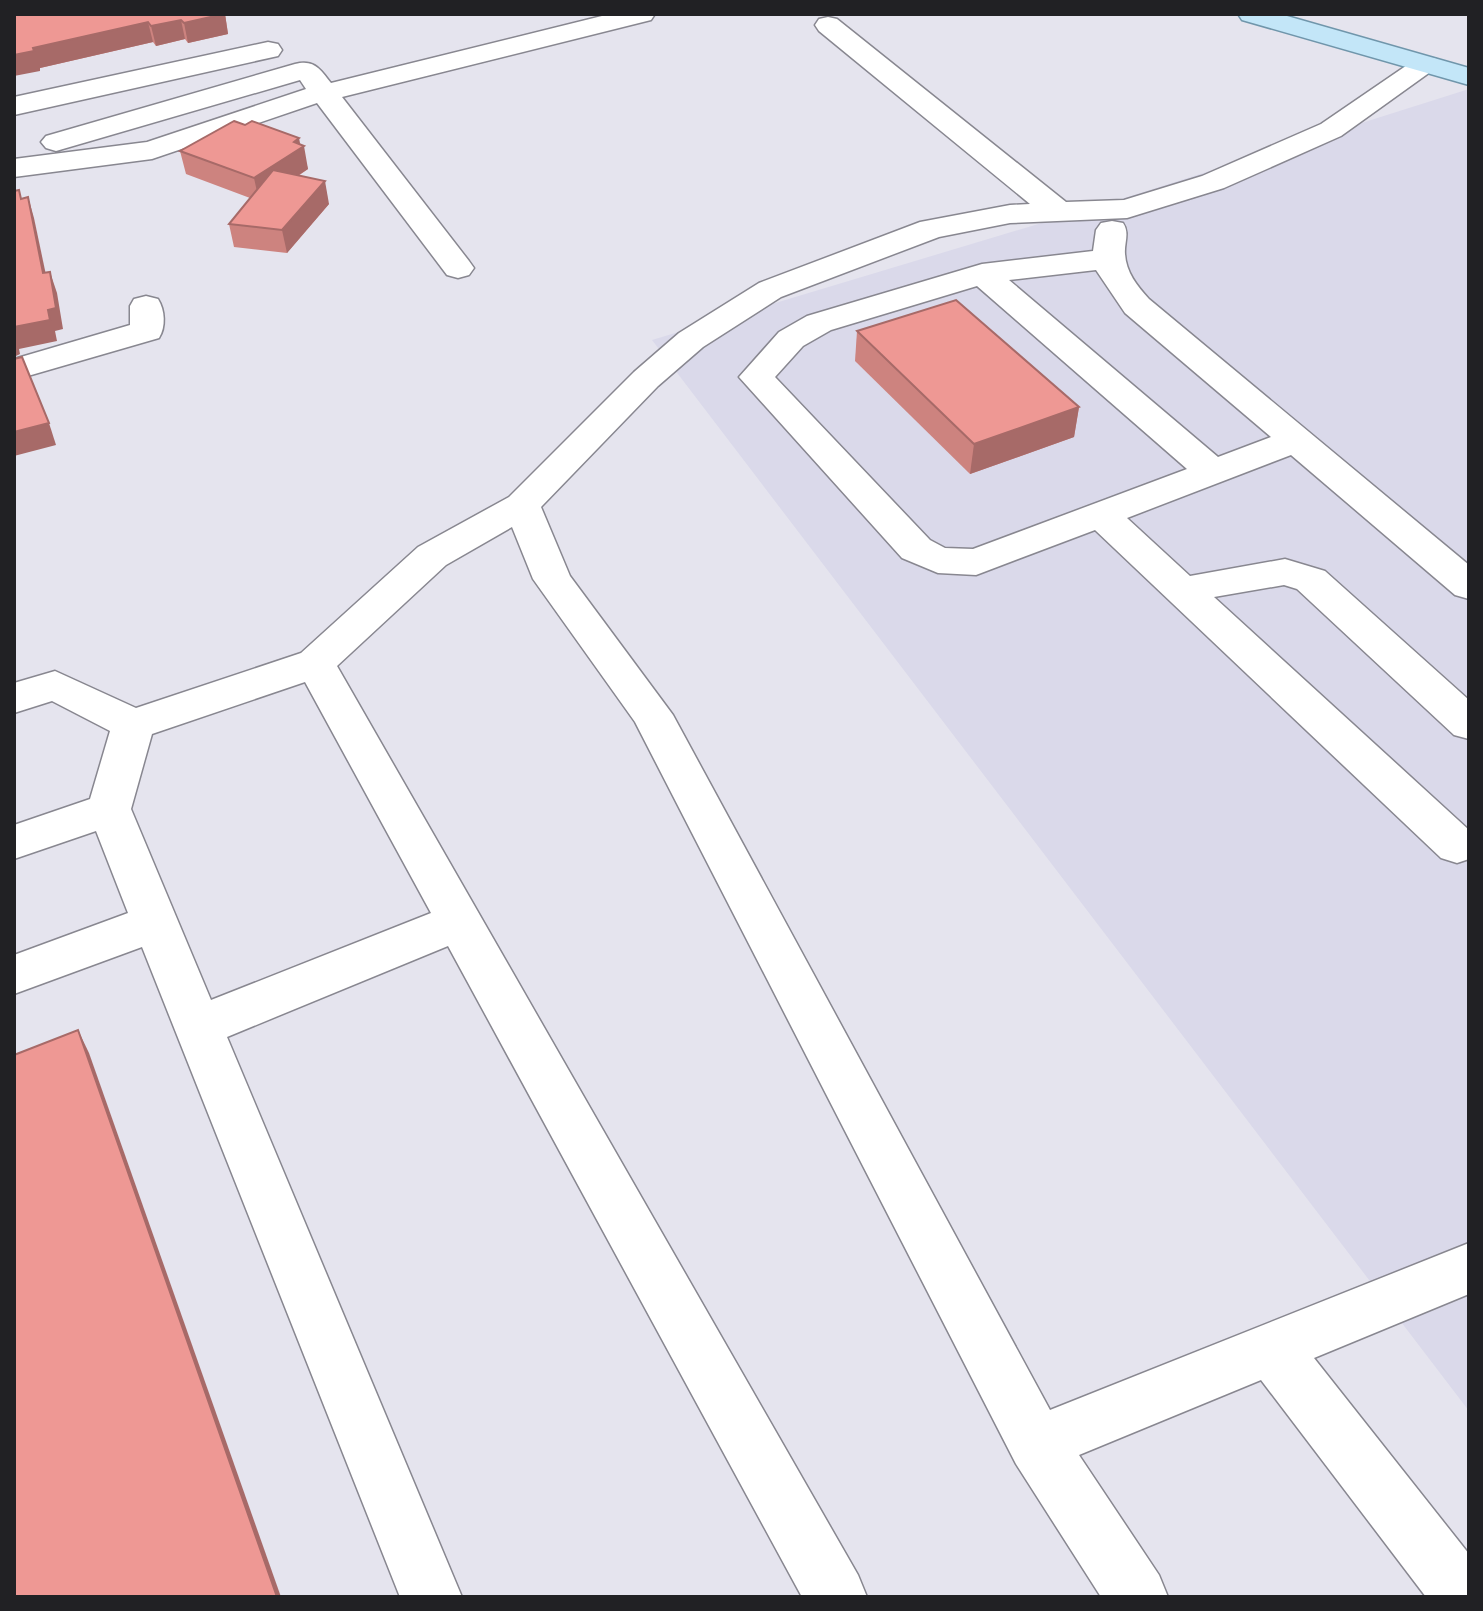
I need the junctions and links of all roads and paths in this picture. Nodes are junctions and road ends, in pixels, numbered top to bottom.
1 (537, 14) edge
2 (1251, 14) edge
3 (623, 16) edge
4 (828, 25) dead end
5 (414, 44) dead end
6 (268, 50) dead end
7 (336, 62) dead end
8 (1426, 65) junction
9 (1469, 77) edge
10 (314, 81) junction
11 (244, 85) junction
12 (14, 106) edge
13 (82, 134) junction
14 (145, 140) junction
15 (14, 154) edge
16 (14, 168) edge
17 (1127, 209) junction
18 (1059, 212) junction
19 (1108, 259) junction
20 (458, 268) dead end
21 (982, 274) junction
22 (146, 306) dead end
23 (14, 370) edge
24 (1297, 440) junction
25 (1213, 472) junction
26 (522, 505) junction
27 (1101, 515) junction
28 (1469, 586) edge
29 (1181, 590) junction
30 (315, 663) junction
31 (14, 698) edge
32 (1469, 724) edge
33 (133, 725) junction
34 (109, 809) junction
35 (14, 842) edge
36 (1457, 846) dead end
37 (460, 921) junction
38 (156, 922) junction
39 (14, 975) edge
40 (198, 1027) junction
41 (1469, 1268) edge
42 (1271, 1348) junction
43 (1037, 1444) junction
44 (431, 1597) edge
45 (836, 1597) edge
46 (1137, 1597) edge
47 (1464, 1597) edge

1 - 5 street
2 - 8 main road
3 - 10 street
4 - 18 street
6 - 12 street
7 - 10 street
8 - 9 main road
8 - 17 street
10 - 11 street
10 - 14 street
10 - 20 street
11 - 13 street
11 - 14 street
13 - 14 street
13 - 15 street
14 - 16 street
17 - 18 street
17 - 19 street
18 - 26 street
19 - 21 street
19 - 24 street
21 - 25 street
21 - 27 street
22 - 23 street
24 - 25 street
24 - 28 street
25 - 27 street
26 - 30 street
26 - 43 street
27 - 29 street
29 - 32 street
29 - 36 street
30 - 33 street
30 - 37 street
31 - 33 street
33 - 34 street
34 - 35 street
34 - 38 street
37 - 40 street
37 - 45 street
38 - 39 street
38 - 40 street
40 - 44 street
41 - 42 street
42 - 43 street
42 - 47 street
43 - 46 street

